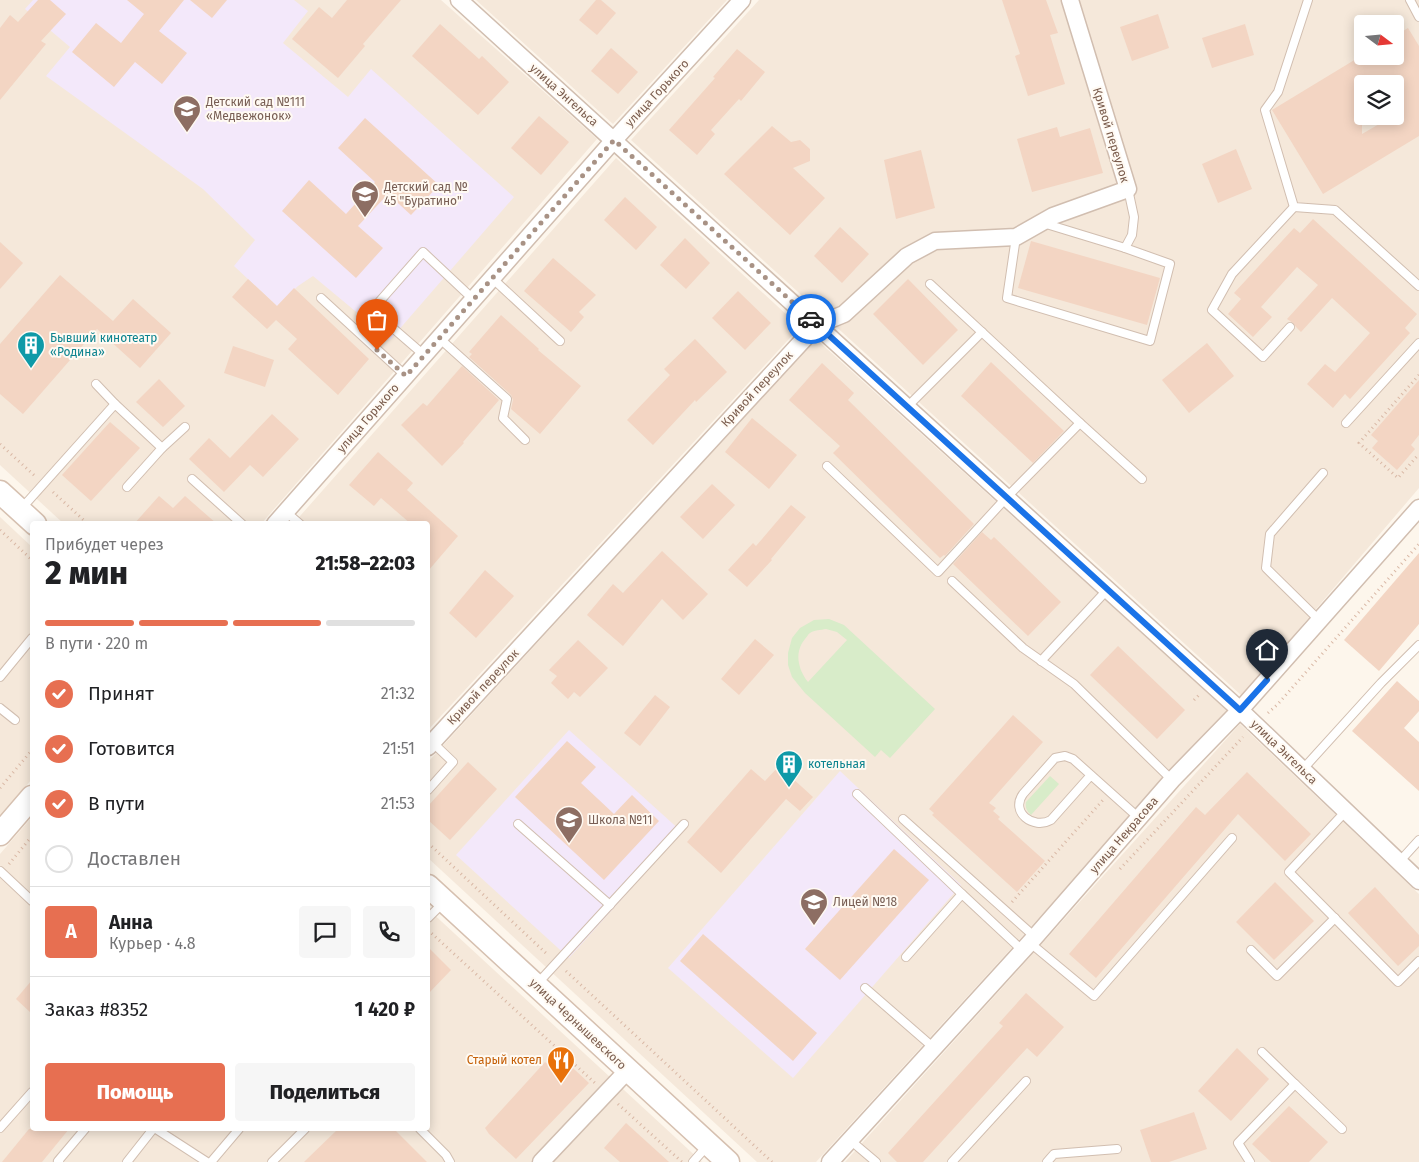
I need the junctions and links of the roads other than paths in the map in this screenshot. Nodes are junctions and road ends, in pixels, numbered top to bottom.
1 (459, 0) edge
2 (742, 0) edge
3 (1070, 0) edge
4 (1308, 0) edge
5 (1410, 0) edge
6 (1419, 17) edge
7 (614, 140) junction
8 (1128, 189) junction
9 (1294, 207) junction
10 (1041, 223) junction
11 (1016, 237) junction
12 (1125, 248) junction
13 (492, 278) junction
14 (930, 284) dead end
15 (1419, 286) edge
16 (321, 298) dead end
17 (474, 298) junction
18 (817, 325) junction
19 (1290, 327) dead end
20 (982, 332) junction
21 (439, 338) junction
22 (560, 341) dead end
23 (1419, 343) edge
24 (424, 355) junction
25 (406, 376) junction
26 (96, 384) dead end
27 (116, 404) junction
28 (907, 407) junction
29 (1080, 423) junction
30 (1346, 423) dead end
31 (185, 427) dead end
32 (525, 440) dead end
33 (162, 448) junction
34 (827, 466) dead end
35 (1323, 473) dead end
36 (192, 479) dead end
37 (1142, 479) dead end
38 (127, 486) dead end
39 (0, 492) edge
40 (1007, 497) junction
41 (1419, 508) edge
42 (27, 517) edge
43 (281, 518) edge
44 (239, 521) edge
45 (952, 581) dead end
46 (1108, 589) junction
47 (1319, 620) junction
48 (30, 640) edge
49 (1419, 645) edge
50 (1041, 660) junction
51 (0, 677) edge
52 (0, 708) edge
53 (1240, 710) junction
54 (15, 720) dead end
55 (430, 744) edge
56 (1303, 769) junction
57 (1091, 775) junction
58 (1172, 780) junction
59 (430, 788) edge
60 (857, 794) dead end
61 (30, 800) edge
62 (1346, 811) junction
63 (1139, 818) junction
64 (903, 819) dead end
65 (518, 824) dead end
66 (684, 824) dead end
67 (0, 834) edge
68 (1232, 838) dead end
69 (1419, 840) edge
70 (1399, 862) junction
71 (1, 872) edge
72 (1419, 880) edge
73 (430, 888) edge
74 (962, 894) junction
75 (30, 899) edge
76 (445, 901) junction
77 (610, 905) junction
78 (430, 916) edge
79 (1335, 918) junction
80 (1029, 943) junction
81 (1251, 950) dead end
82 (906, 957) dead end
83 (1419, 961) edge
84 (536, 985) junction
85 (866, 988) dead end
86 (934, 1048) junction
87 (1262, 1052) dead end
88 (628, 1070) junction
89 (1026, 1081) dead end
90 (1295, 1084) junction
91 (30, 1094) edge
92 (0, 1114) edge
93 (7, 1120) junction
94 (0, 1128) edge
95 (1342, 1128) dead end
96 (83, 1131) edge
97 (153, 1131) edge
98 (158, 1131) edge
99 (236, 1131) edge
100 (303, 1131) edge
101 (422, 1131) edge
102 (850, 1140) junction
103 (708, 1144) junction
104 (1117, 1149) dead end
105 (544, 1161) edge
106 (60, 1162) edge
107 (127, 1162) edge
108 (209, 1162) edge
109 (272, 1162) edge
110 (450, 1162) edge
111 (692, 1162) edge
112 (728, 1162) edge
113 (830, 1162) edge
114 (876, 1162) edge
115 (952, 1162) edge
116 (1046, 1162) edge
117 (1250, 1162) edge

1 - 7 street, улица Энгельса
2 - 7 street, улица Горького
3 - 8 street, Кривой переулок
4 - 9 lane
5 - 6 lane
7 - 13 street, улица Горького
7 - 18 street, улица Энгельса
8 - 10 street, Кривой переулок
8 - 12 lane
9 - 15 lane
9 - 19 lane
10 - 11 street, Кривой переулок
10 - 12 lane
11 - 12 lane
11 - 18 street, Кривой переулок
13 - 17 street, улица Горького
13 - 22 lane
14 - 20 lane
16 - 25 lane
17 - 21 street, улица Горького
17 - 24 lane
18 - 28 street, улица Энгельса
18 - 55 street, Кривой переулок
20 - 28 lane
20 - 29 lane
21 - 24 street, улица Горького
21 - 32 lane
23 - 30 lane
24 - 25 street, улица Горького
25 - 43 street, улица Горького
26 - 27 lane
27 - 33 lane
27 - 42 lane
28 - 40 street, улица Энгельса
29 - 37 lane
29 - 40 lane
31 - 33 lane
33 - 38 lane
34 - 40 lane
35 - 47 lane
36 - 44 lane
39 - 42 main road
40 - 46 street, улица Энгельса
41 - 47 street, улица Некрасова
45 - 50 lane
46 - 50 lane
46 - 53 street, улица Энгельса
47 - 53 street, улица Некрасова
48 - 51 lane
49 - 56 lane
50 - 58 lane
52 - 54 lane
53 - 56 street, улица Энгельса
53 - 58 street, улица Некрасова
55 - 59 lane
56 - 62 street, улица Энгельса
57 - 57 lane
57 - 63 lane
58 - 63 street, улица Некрасова
60 - 74 lane
61 - 67 main road
62 - 70 street, улица Энгельса
62 - 79 lane
63 - 80 street, улица Некрасова
64 - 80 lane
65 - 77 lane
66 - 77 lane
68 - 80 lane
69 - 70 lane
70 - 72 street, улица Энгельса
71 - 75 lane
73 - 76 main road, улица Чернышевского
74 - 80 lane
74 - 82 lane
76 - 78 lane
76 - 84 main road, улица Чернышевского
77 - 84 lane
79 - 81 lane
79 - 83 lane
80 - 86 street, улица Некрасова
84 - 88 main road, улица Чернышевского
85 - 86 lane
86 - 102 street, улица Некрасова
87 - 90 lane
88 - 103 main road, улица Чернышевского
88 - 105 street
89 - 115 lane
90 - 95 lane
90 - 117 lane
91 - 93 lane
92 - 93 lane
93 - 94 lane
96 - 106 lane
97 - 107 lane
98 - 108 lane
99 - 108 lane
100 - 109 lane
101 - 110 lane
102 - 113 street, улица Некрасова
102 - 114 lane
103 - 111 lane
103 - 112 main road, улица Чернышевского
104 - 116 lane

